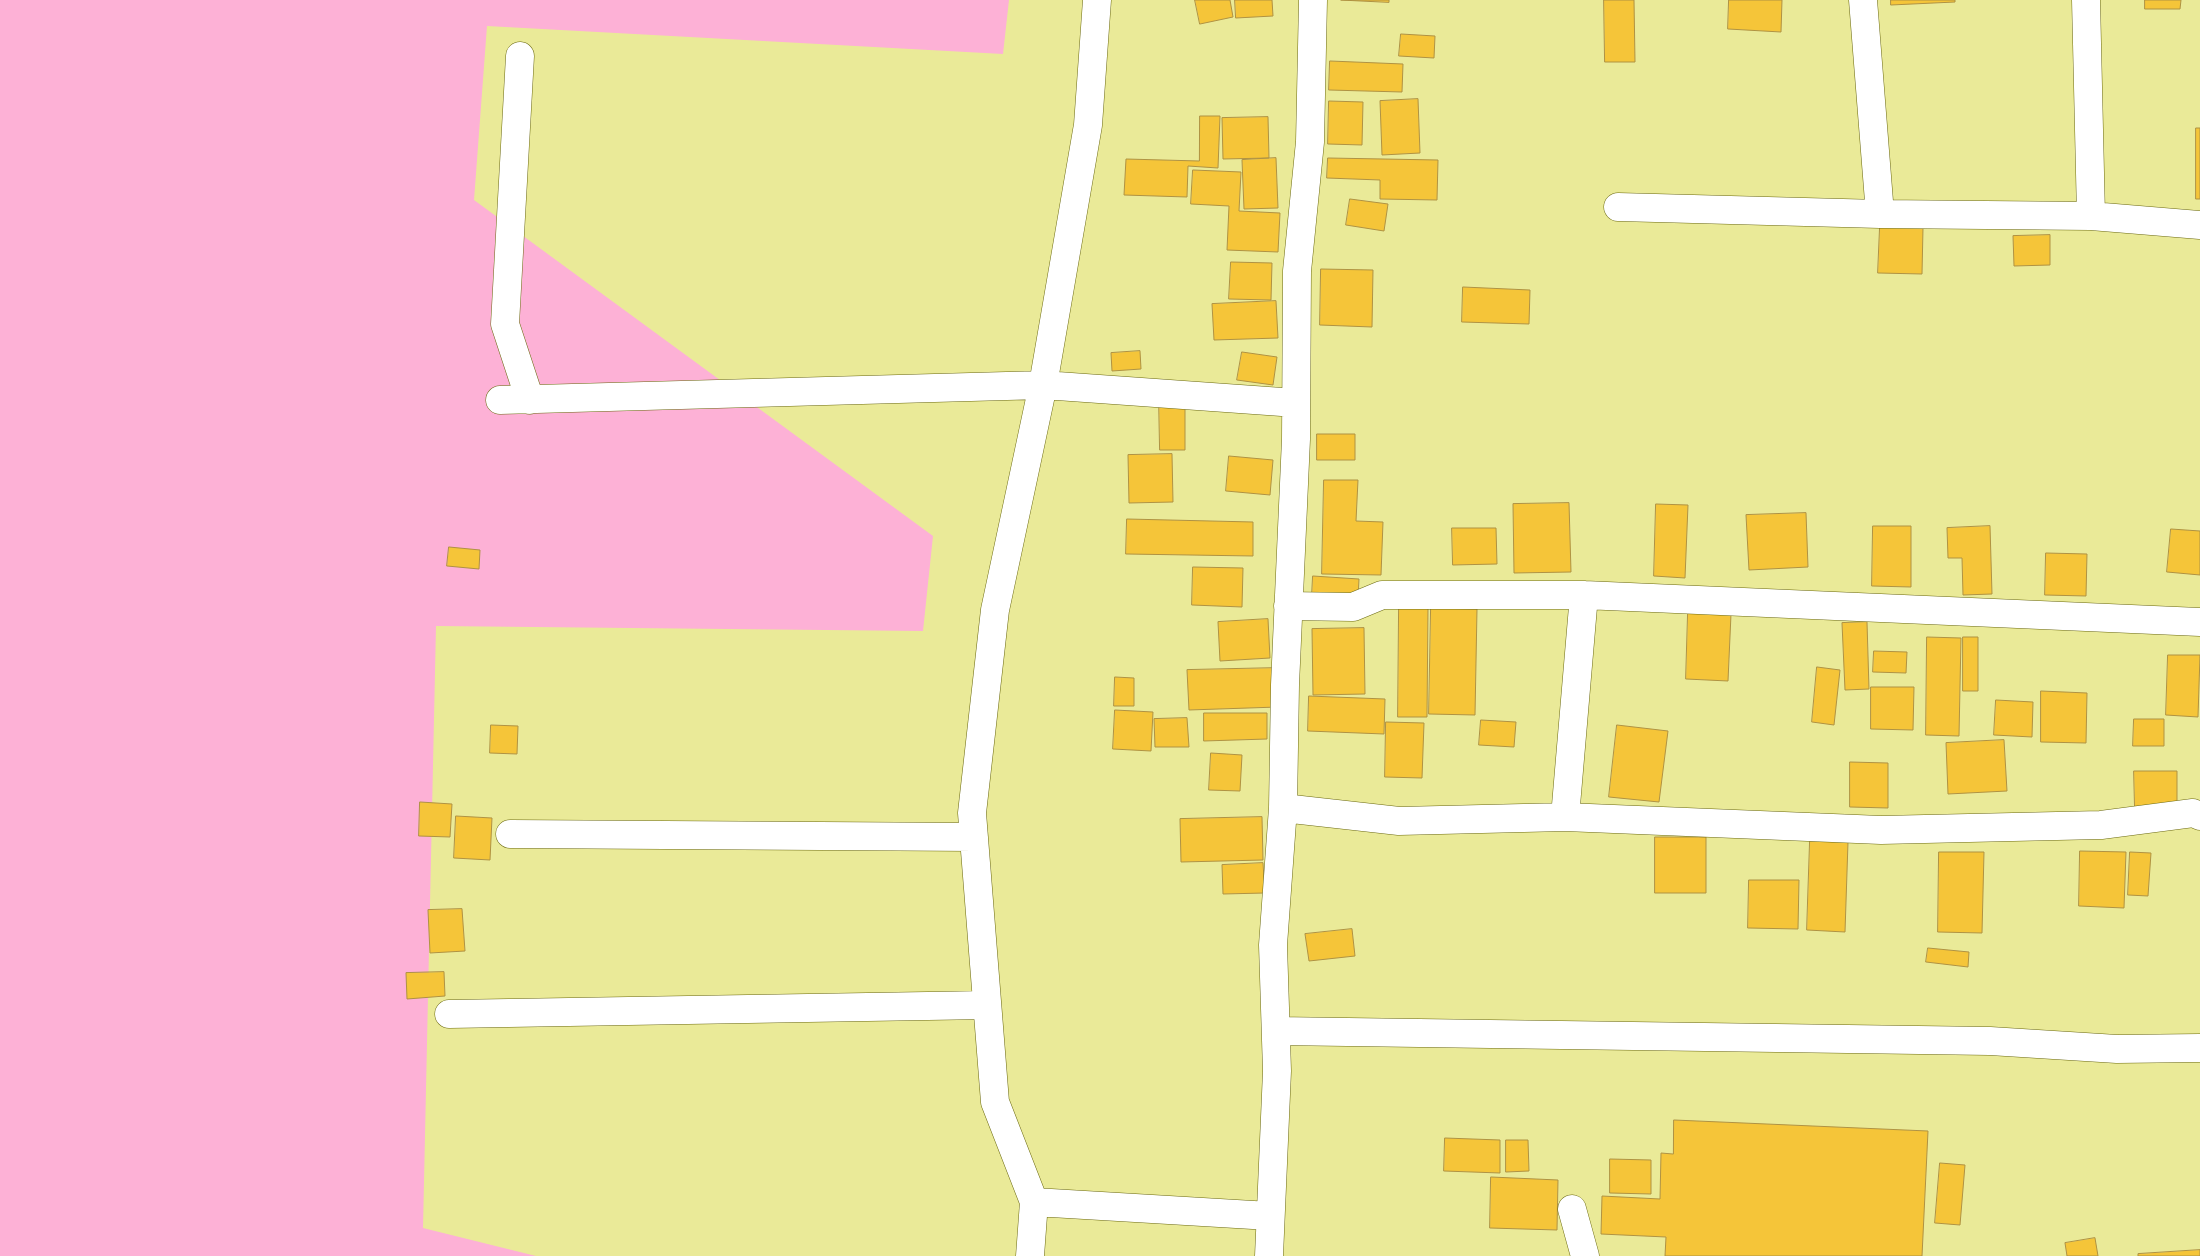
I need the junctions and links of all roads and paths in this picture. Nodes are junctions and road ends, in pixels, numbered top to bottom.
1 (1097, 0) edge
2 (1313, 0) edge
3 (1863, 0) edge
4 (2086, 0) edge
5 (520, 56) dead end
6 (1618, 206) dead end
7 (1880, 214) junction
8 (2091, 216) junction
9 (2200, 225) edge
10 (1043, 386) junction
11 (500, 400) dead end
12 (530, 400) junction
13 (1296, 403) junction
14 (1584, 595) junction
15 (1288, 606) junction
16 (2200, 622) edge
17 (1283, 808) junction
18 (2200, 816) edge
19 (1565, 817) junction
20 (510, 834) dead end
21 (974, 837) junction
22 (987, 1005) junction
23 (449, 1014) dead end
24 (1276, 1030) junction
25 (2200, 1048) edge
26 (1034, 1202) junction
27 (1572, 1209) dead end
28 (1270, 1216) junction
29 (1030, 1256) edge
30 (1269, 1256) edge
31 (1585, 1256) edge

1 - 10 street
2 - 13 street
3 - 7 street
4 - 8 street
5 - 12 street
6 - 7 street
7 - 8 street
8 - 9 street
10 - 12 street
10 - 13 street
10 - 21 street
11 - 12 street
13 - 15 street
14 - 15 street
14 - 16 street
14 - 19 street
15 - 17 street
17 - 19 street
17 - 24 street
18 - 19 street
20 - 21 street
21 - 22 street
22 - 23 street
22 - 26 street
24 - 25 street
24 - 28 street
26 - 28 street
26 - 29 street
27 - 31 street
28 - 30 street

